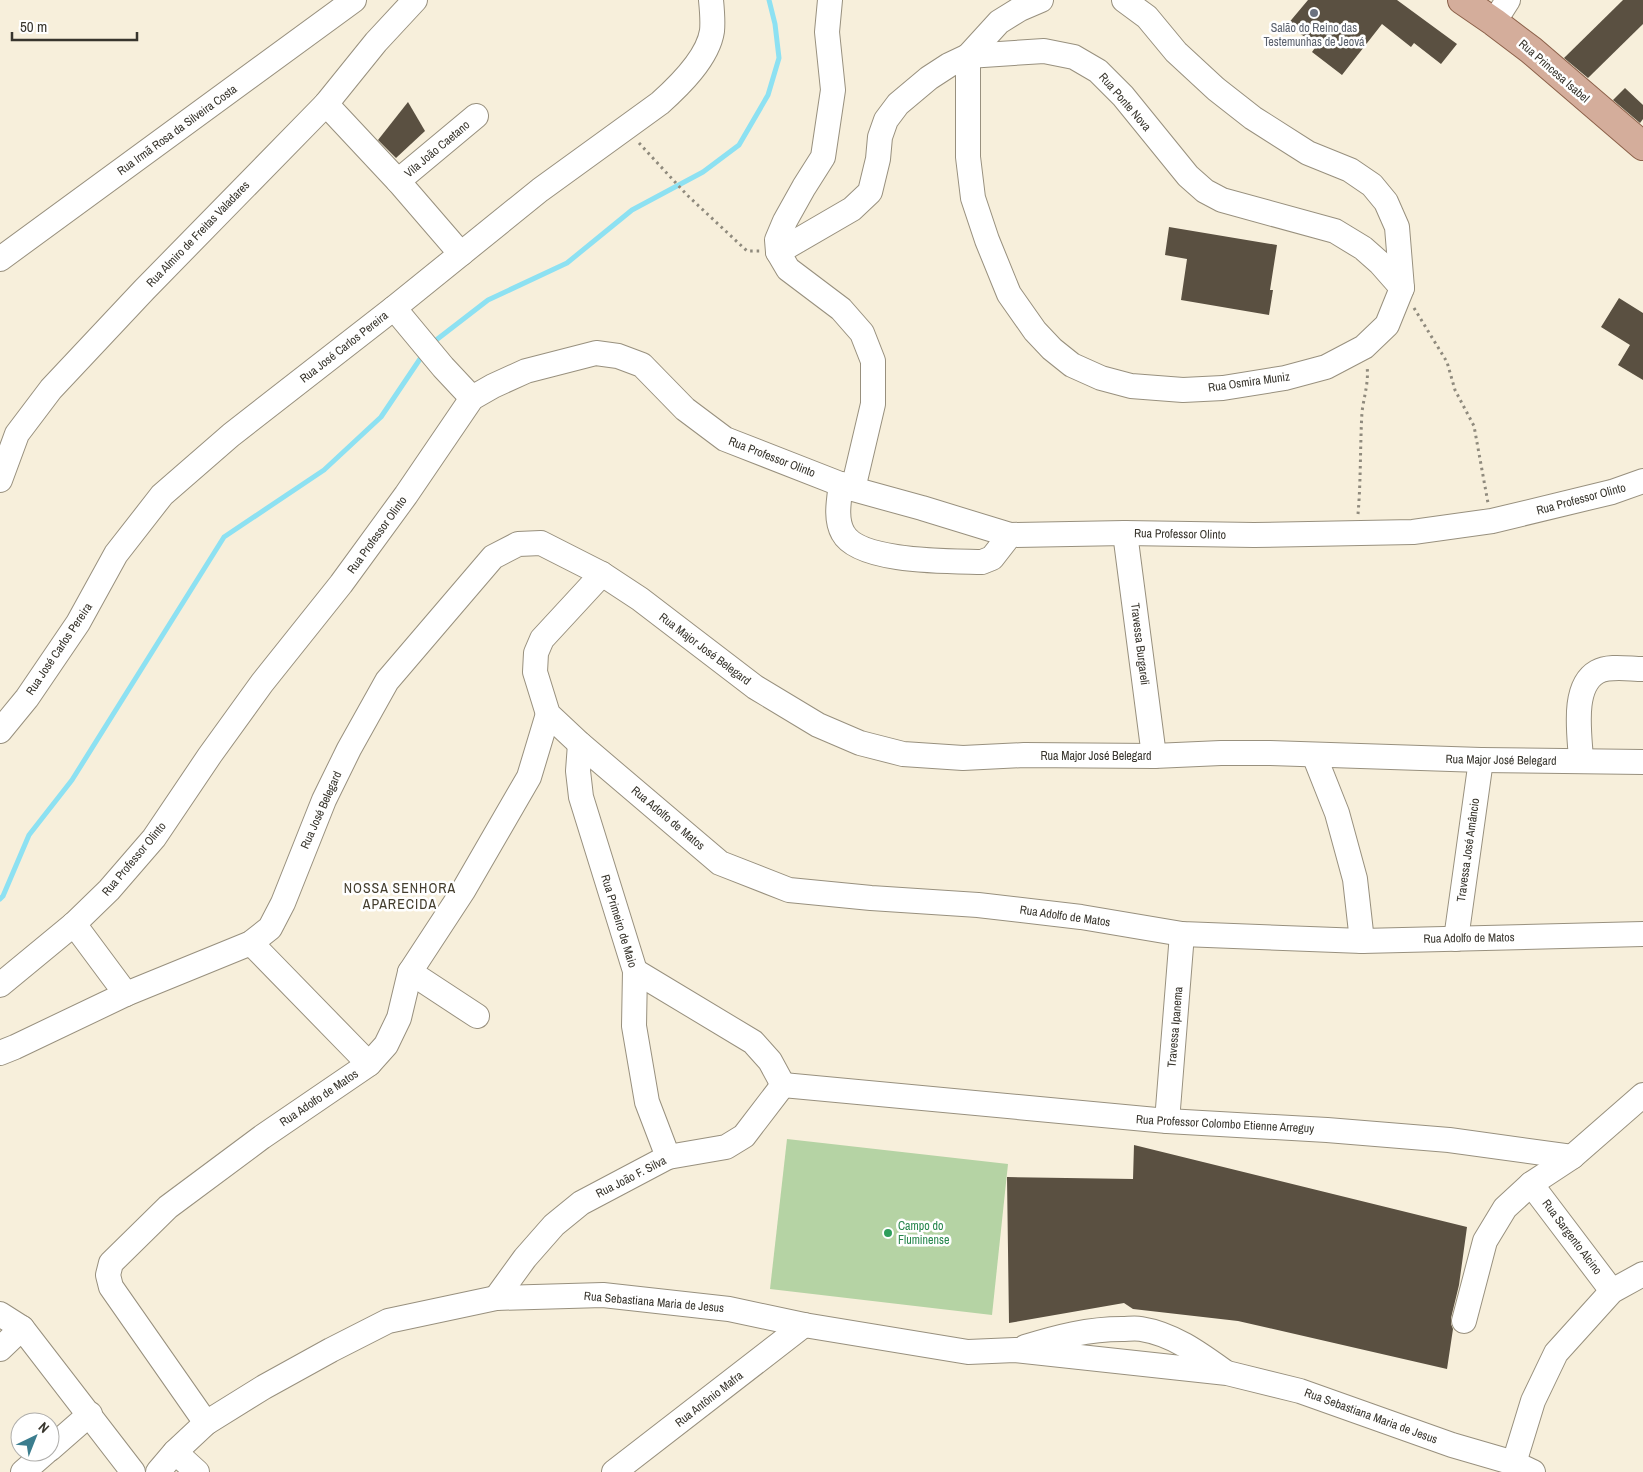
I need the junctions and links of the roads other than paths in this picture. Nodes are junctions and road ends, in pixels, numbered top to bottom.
1 (354, 0) edge
2 (415, 0) edge
3 (711, 0) edge
4 (830, 0) edge
5 (1041, 0) edge
6 (1124, 0) edge
7 (1462, 0) edge
8 (1501, 11) edge
9 (968, 56) junction
10 (326, 104) junction
11 (476, 116) dead end
12 (1640, 136) edge
13 (398, 181) junction
14 (778, 252) junction
15 (461, 254) junction
16 (0, 259) edge
17 (1402, 288) junction
18 (394, 308) junction
19 (472, 398) junction
20 (0, 480) edge
21 (1643, 482) edge
22 (847, 486) junction
23 (1125, 532) junction
24 (1010, 535) junction
25 (602, 574) junction
26 (1643, 669) edge
27 (548, 714) junction
28 (0, 731) edge
29 (580, 744) junction
30 (1314, 755) junction
31 (1154, 756) junction
32 (1481, 760) junction
33 (1581, 760) junction
34 (1643, 762) edge
35 (74, 924) junction
36 (1182, 934) junction
37 (1643, 934) edge
38 (1456, 939) junction
39 (1362, 941) junction
40 (251, 944) junction
41 (635, 971) junction
42 (410, 972) junction
43 (0, 985) edge
44 (126, 994) junction
45 (477, 1016) dead end
46 (0, 1052) edge
47 (369, 1064) junction
48 (783, 1085) junction
49 (1643, 1095) edge
50 (1167, 1121) junction
51 (1572, 1156) junction
52 (668, 1158) junction
53 (1531, 1184) junction
54 (1643, 1274) edge
55 (1612, 1291) junction
56 (496, 1298) junction
57 (0, 1314) edge
58 (1464, 1321) dead end
59 (804, 1325) junction
60 (22, 1328) junction
61 (0, 1350) edge
62 (1015, 1350) junction
63 (1227, 1373) junction
64 (90, 1414) junction
65 (206, 1423) junction
66 (60, 1440) edge
67 (175, 1452) junction
68 (34, 1462) edge
69 (1523, 1468) edge
70 (23, 1472) edge
71 (133, 1472) edge
72 (158, 1472) edge
73 (197, 1472) edge
74 (614, 1472) edge

1 - 16 street, Rua Irmã Rosa da Silveira Costa
2 - 10 street, Rua Almiro de Freitas Valadares
3 - 15 street, Rua José Carlos Pereira
4 - 14 street
5 - 9 street
6 - 17 street, Rua Osmira Muniz
7 - 8 main road, Rua Princesa Isabel
8 - 12 main road, Rua Princesa Isabel
9 - 14 street, Rua Ponte Nova
9 - 17 street, Rua Ponte Nova
9 - 17 street, Rua Osmira Muniz
10 - 13 street
10 - 20 street, Rua Almiro de Freitas Valadares
11 - 13 street, Vila João Caetano
13 - 15 street
14 - 22 street
15 - 18 street, Rua José Carlos Pereira
18 - 19 street
18 - 28 street, Rua José Carlos Pereira
19 - 22 street, Rua Professor Olinto
19 - 35 street, Rua Professor Olinto
21 - 23 street, Rua Professor Olinto
22 - 24 street, Rua Professor Olinto
22 - 24 street
23 - 24 street, Rua Professor Olinto
23 - 31 street, Travessa Burgareli
25 - 27 street, Rua Adolfo de Matos
25 - 31 street, Rua Major José Belegard
25 - 40 street, Rua José Belegard
26 - 33 street
27 - 29 street, Rua Adolfo de Matos
27 - 42 street, Rua Adolfo de Matos
29 - 36 street, Rua Adolfo de Matos
29 - 41 street, Rua Primeiro de Maio
30 - 31 street, Rua Major José Belegard
30 - 32 street, Rua Major José Belegard
30 - 39 street
32 - 33 street, Rua Major José Belegard
32 - 38 street, Travessa José Amâncio
33 - 34 street, Rua Major José Belegard
35 - 43 street, Rua Professor Olinto
35 - 44 street
36 - 39 street, Rua Adolfo de Matos
36 - 50 street, Travessa Ipanema
37 - 38 street, Rua Adolfo de Matos
38 - 39 street, Rua Adolfo de Matos
40 - 44 street, Rua José Belegard
40 - 47 street
41 - 48 street
41 - 52 street, Rua Primeiro de Maio
42 - 45 street
42 - 47 street, Rua Adolfo de Matos
44 - 46 street, Rua José Belegard
47 - 65 street, Rua Adolfo de Matos
48 - 50 street, Rua Professor Colombo Etienne Arreguy
48 - 52 street, Rua João F. Silva
49 - 51 street
50 - 51 street, Rua Professor Colombo Etienne Arreguy
51 - 53 street
52 - 56 street, Rua João F. Silva
53 - 55 street, Rua Sargento Alcino
53 - 58 street
54 - 55 street
55 - 69 street
56 - 59 street, Rua Sebastiana Maria de Jesus
56 - 65 street, Rua Sebastiana Maria de Jesus
57 - 60 street
59 - 62 street, Rua Sebastiana Maria de Jesus
59 - 74 street, Rua Antônio Mafra
60 - 61 street
60 - 64 street
62 - 63 street, Rua Sebastiana Maria de Jesus
62 - 63 street, Rua Sebastiana Maria de Jesus
63 - 69 street, Rua Sebastiana Maria de Jesus
64 - 66 street
64 - 71 street
65 - 67 street, Rua Sebastiana Maria de Jesus
67 - 72 street, Rua Sebastiana Maria de Jesus
67 - 73 street
68 - 70 street

